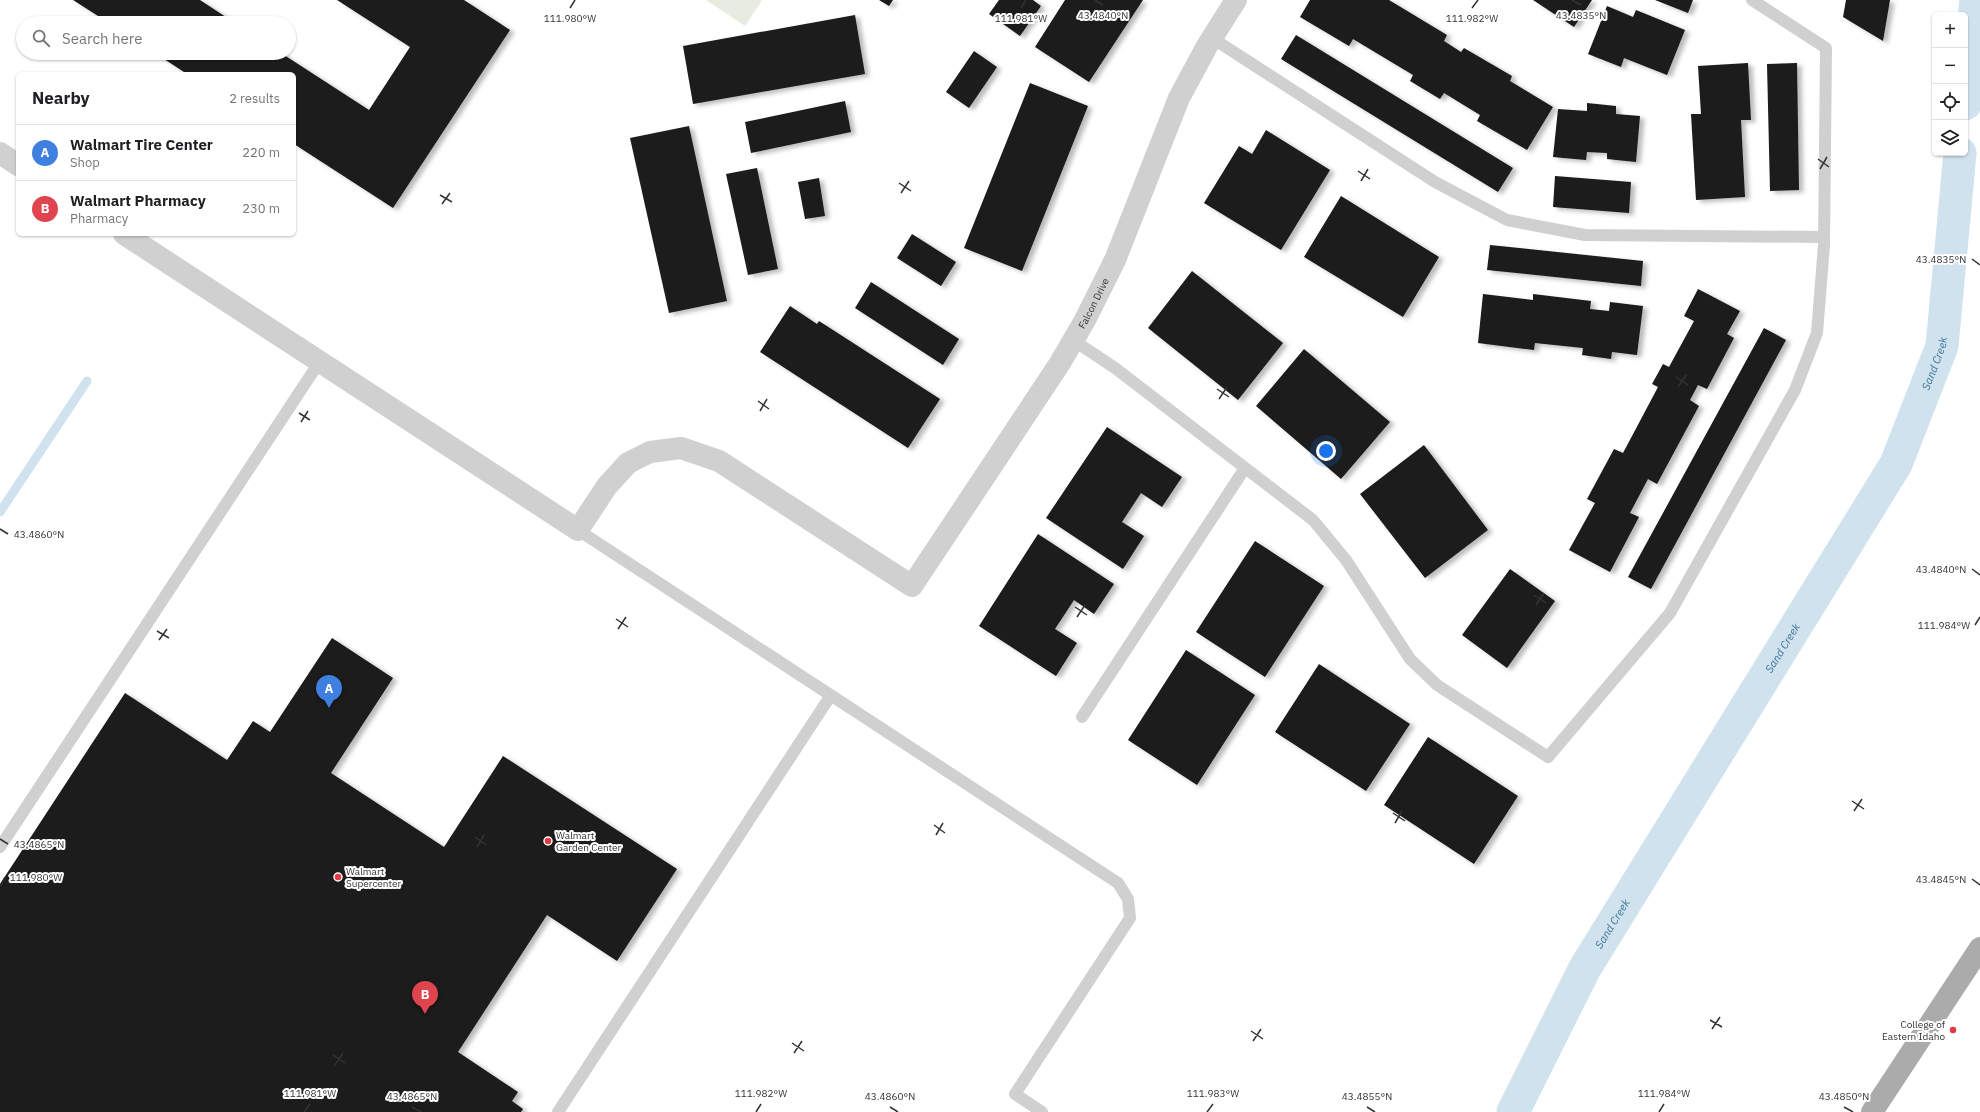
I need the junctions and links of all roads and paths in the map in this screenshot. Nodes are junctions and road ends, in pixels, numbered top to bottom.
1 (1236, 0) edge
2 (1752, 0) edge
3 (1212, 38) junction
4 (0, 153) edge
5 (16, 164) edge
6 (127, 236) edge
7 (1824, 237) junction
8 (1073, 340) junction
9 (320, 361) junction
10 (1245, 468) junction
11 (578, 530) junction
12 (831, 695) junction
13 (1082, 717) dead end
14 (0, 847) edge
15 (1980, 948) edge
16 (558, 1112) edge
17 (1042, 1112) edge
18 (1872, 1112) edge

1 - 3 street, Falcon Drive
2 - 7 lane
3 - 7 lane
3 - 8 street, Falcon Drive
4 - 5 street
6 - 9 street
7 - 10 lane
8 - 10 lane
8 - 11 street, Falcon Drive
9 - 11 street
9 - 14 lane
10 - 13 lane
11 - 12 lane
12 - 16 lane
12 - 17 lane
15 - 18 main road

